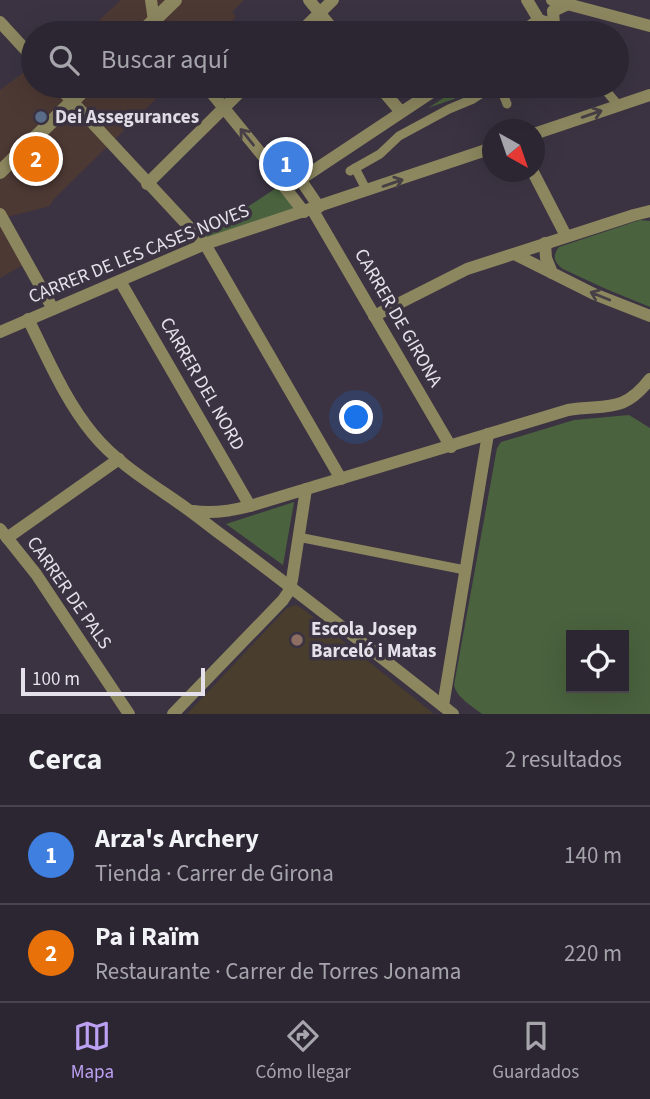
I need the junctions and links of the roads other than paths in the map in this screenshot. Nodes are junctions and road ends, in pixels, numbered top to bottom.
1 (151, 0) edge
2 (175, 0) edge
3 (309, 0) edge
4 (333, 0) edge
5 (527, 0) edge
6 (552, 0) edge
7 (570, 2) edge
8 (319, 13) junction
9 (540, 20) edge
10 (154, 21) joint
11 (311, 21) edge
12 (326, 21) edge
13 (555, 21) edge
14 (0, 22) edge
15 (650, 26) edge
16 (21, 45) edge
17 (650, 95) edge
18 (69, 98) edge
19 (75, 98) edge
20 (216, 98) edge
21 (234, 98) edge
22 (389, 98) edge
23 (423, 98) edge
24 (475, 98) edge
25 (505, 98) edge
26 (612, 98) edge
27 (72, 101) junction
28 (507, 104) dead end
29 (618, 105) junction
30 (224, 108) junction
31 (401, 113) junction
32 (545, 130) edge
33 (482, 151) edge
34 (0, 172) edge
35 (300, 179) junction
36 (538, 182) edge
37 (148, 184) junction
38 (286, 189) junction
39 (367, 191) junction
40 (312, 209) junction
41 (650, 211) edge
42 (0, 214) edge
43 (566, 236) junction
44 (545, 243) junction
45 (205, 244) junction
46 (514, 254) junction
47 (552, 273) junction
48 (120, 281) junction
49 (53, 309) junction
50 (374, 316) junction
51 (650, 316) edge
52 (28, 319) junction
53 (0, 332) edge
54 (650, 379) edge
55 (488, 434) junction
56 (451, 447) junction
57 (119, 459) junction
58 (341, 478) junction
59 (306, 489) junction
60 (250, 506) junction
61 (188, 510) junction
62 (4, 534) edge
63 (298, 537) junction
64 (465, 570) junction
65 (290, 586) junction
66 (448, 710) edge
67 (129, 714) edge
68 (173, 714) edge

1 - 10 street
2 - 10 street
3 - 8 street
4 - 8 street
5 - 9 street
6 - 7 street
7 - 13 street
7 - 15 street
8 - 11 street
8 - 12 street
14 - 16 street
17 - 29 street
18 - 27 street
19 - 27 street
20 - 30 street, CARRER DE GIRONA
21 - 30 street
22 - 31 street
23 - 31 street
24 - 39 street
25 - 28 street
26 - 29 street
27 - 34 street
27 - 37 street
32 -> 29 street
30 - 37 street
38 -> 30 street, CARRER DE GIRONA
31 - 35 street
39 -> 33 street, CARRER DE LES CASES NOVES
35 - 38 street
35 - 40 street
36 - 43 street
37 - 45 street
38 - 40 street, CARRER DE GIRONA
39 - 40 street, CARRER DE LES CASES NOVES
40 - 45 street, CARRER DE LES CASES NOVES
40 - 50 street, CARRER DE GIRONA
41 - 43 street
42 - 49 street
43 - 44 street
44 - 46 street
44 - 47 street
45 - 48 street, CARRER DE LES CASES NOVES
45 - 58 street
46 - 47 street
46 - 50 street
51 -> 47 street
48 - 49 street, CARRER DE LES CASES NOVES
48 - 60 street, CARRER DEL NORD
49 - 52 street, CARRER DE LES CASES NOVES
50 - 56 street, CARRER DE GIRONA
52 - 53 street, CARRER DE LES CASES NOVES
52 - 57 street
54 - 55 street
55 - 56 street
55 - 64 street
56 - 58 street
57 - 61 street
57 - 62 street
58 - 59 street
59 - 60 street
59 - 63 street
60 - 61 street
61 - 65 street
62 - 67 street, CARRER DE PALS
63 - 64 street
63 - 65 street
64 - 66 street
65 - 66 street
65 - 68 street

